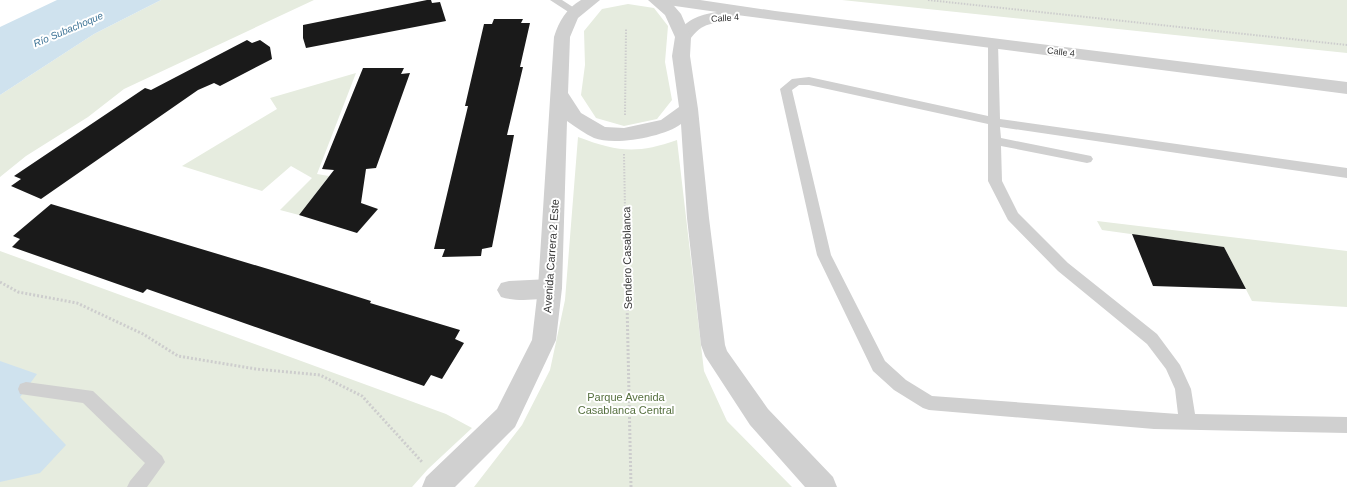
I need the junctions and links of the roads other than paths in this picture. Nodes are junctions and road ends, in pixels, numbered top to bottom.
1 (555, 0) edge
2 (656, 0) edge
3 (668, 0) edge
4 (583, 5) edge
5 (774, 16) junction
6 (683, 37) junction
7 (993, 43) junction
8 (1347, 88) edge
9 (560, 94) junction
10 (689, 109) junction
11 (995, 122) junction
12 (996, 141) junction
13 (1087, 159) dead end
14 (1347, 173) edge
15 (550, 288) junction
16 (508, 290) dead end
17 (26, 389) dead end
18 (1188, 422) junction
19 (1347, 425) edge
20 (436, 486) edge
21 (136, 487) edge
22 (823, 487) edge

1 - 4 lane
2 - 6 street
3 - 5 street, Calle 4
4 - 9 street, Avenida Carrera 2 Este
5 - 6 street, Calle 4
5 - 7 street, Calle 4
6 - 10 street
7 - 8 street, Calle 4
7 - 11 lane
9 - 10 street
9 - 15 street, Avenida Carrera 2 Este
10 - 22 street
11 - 12 lane
11 - 14 lane
11 - 18 lane
12 - 13 lane
12 - 18 lane
15 - 16 street
15 - 20 street, Avenida Carrera 2 Este
17 - 21 lane
18 - 19 lane

